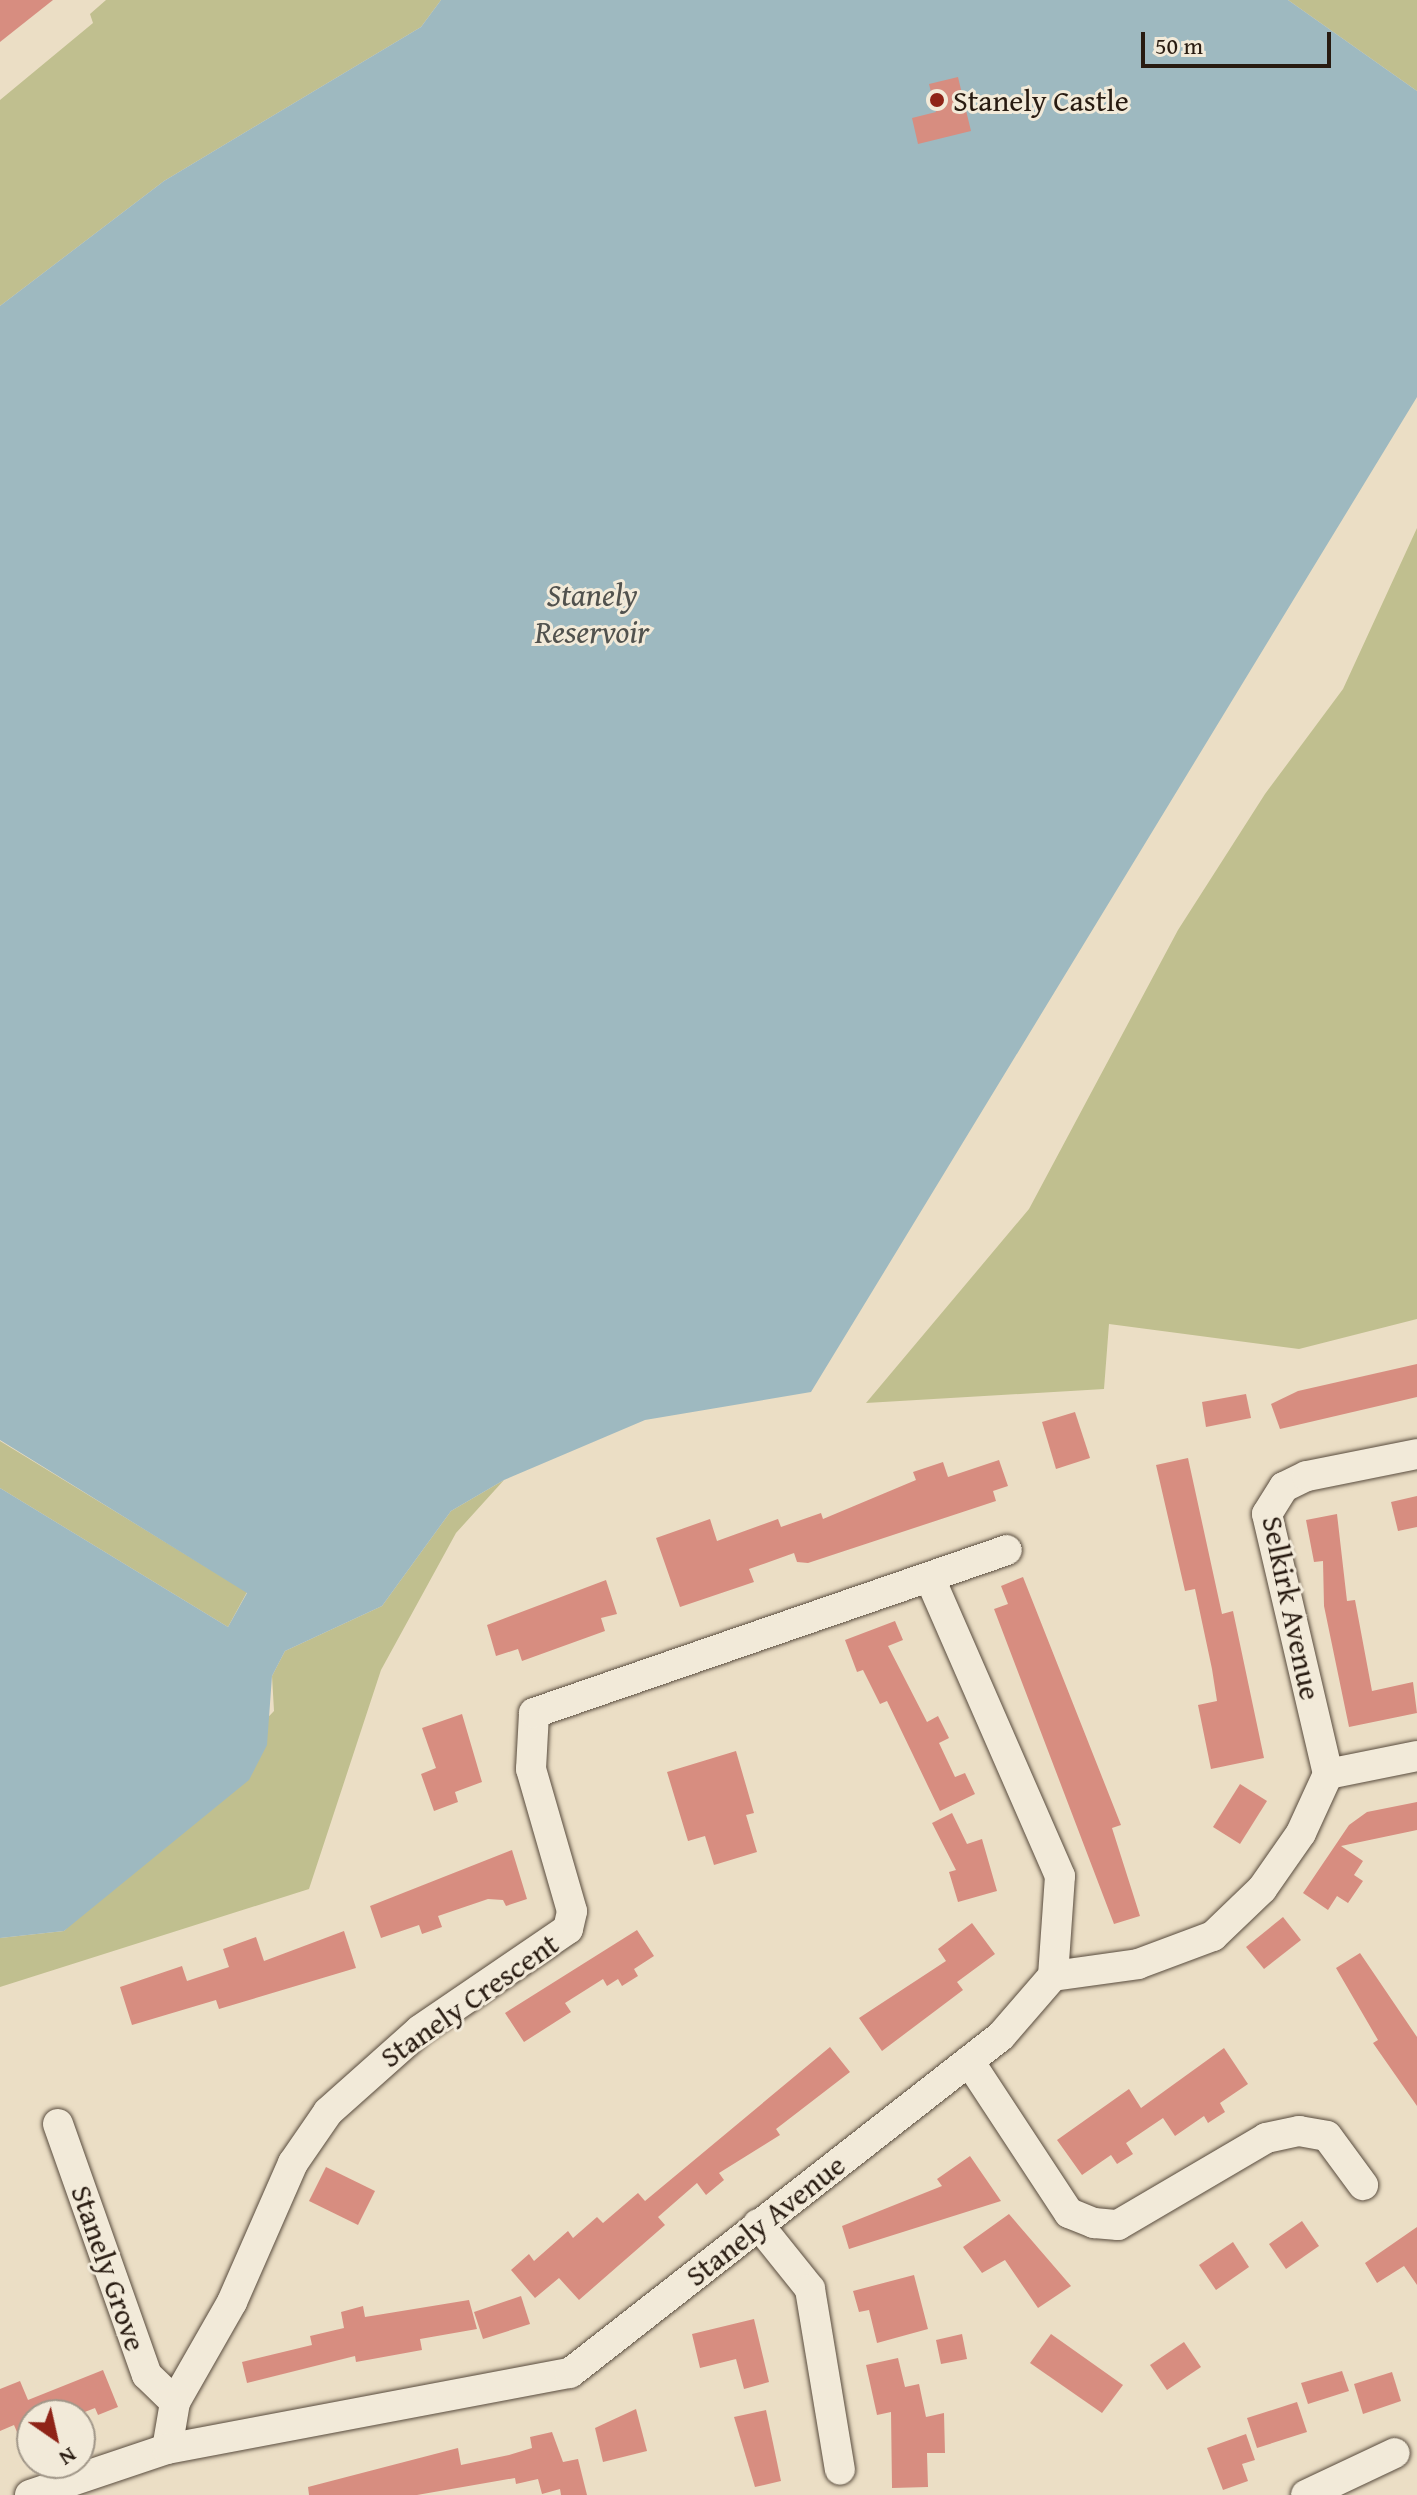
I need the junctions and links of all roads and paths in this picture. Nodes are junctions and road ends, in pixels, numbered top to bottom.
1 (1417, 1454) edge
2 (1007, 1550) dead end
3 (930, 1579) junction
4 (1417, 1756) edge
5 (1328, 1774) junction
6 (1053, 1976) junction
7 (969, 2061) junction
8 (58, 2124) dead end
9 (1363, 2185) dead end
10 (758, 2224) junction
11 (175, 2402) junction
12 (167, 2449) junction
13 (1395, 2453) dead end
14 (840, 2470) dead end
15 (30, 2495) edge
16 (1306, 2495) edge

1 - 5 street, Selkirk Avenue
2 - 3 street, Stanely Crescent
3 - 6 street
3 - 11 street, Stanely Crescent
4 - 5 street
5 - 6 street
6 - 7 street, Stanely Avenue
7 - 9 street
7 - 10 street, Stanely Avenue
8 - 11 street, Stanely Grove
10 - 12 street, Stanely Avenue
10 - 14 street
11 - 12 street, Stanely Crescent
12 - 15 street, Stanely Avenue
13 - 16 street

